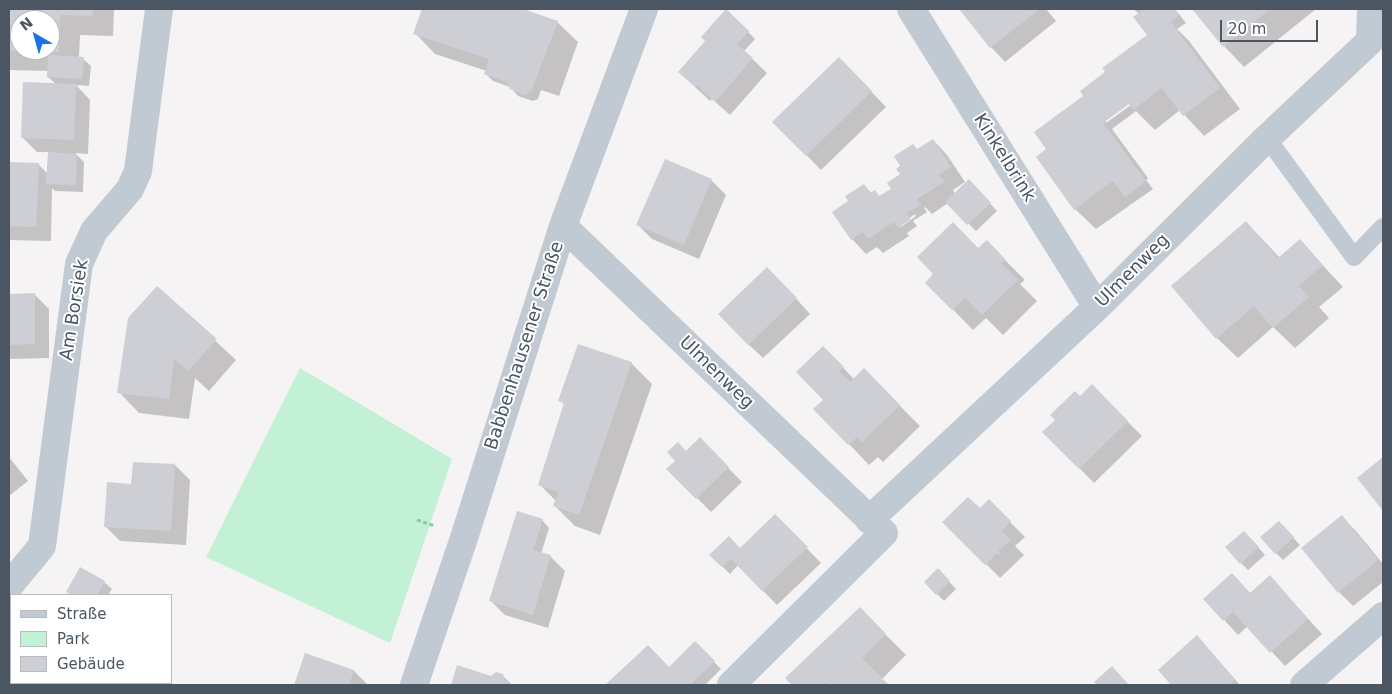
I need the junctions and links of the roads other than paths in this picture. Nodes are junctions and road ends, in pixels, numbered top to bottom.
1 (158, 9) edge
2 (644, 9) edge
3 (911, 9) edge
4 (1370, 9) edge
5 (1267, 138) junction
6 (562, 226) junction
7 (1383, 227) edge
8 (1097, 307) junction
9 (869, 520) junction
10 (9, 586) edge
11 (1383, 616) edge
12 (414, 685) edge
13 (731, 685) edge
14 (1304, 685) edge

1 - 10 street, Am Borsiek
2 - 6 street, Babbenhausener Straße
3 - 8 street, Kinkelbrink
4 - 5 street, Ulmenweg
5 - 7 lane
5 - 8 street, Ulmenweg
6 - 9 street, Ulmenweg
6 - 12 street, Babbenhausener Straße
8 - 9 street, Ulmenweg
9 - 13 street, Ulmenweg
11 - 14 street

